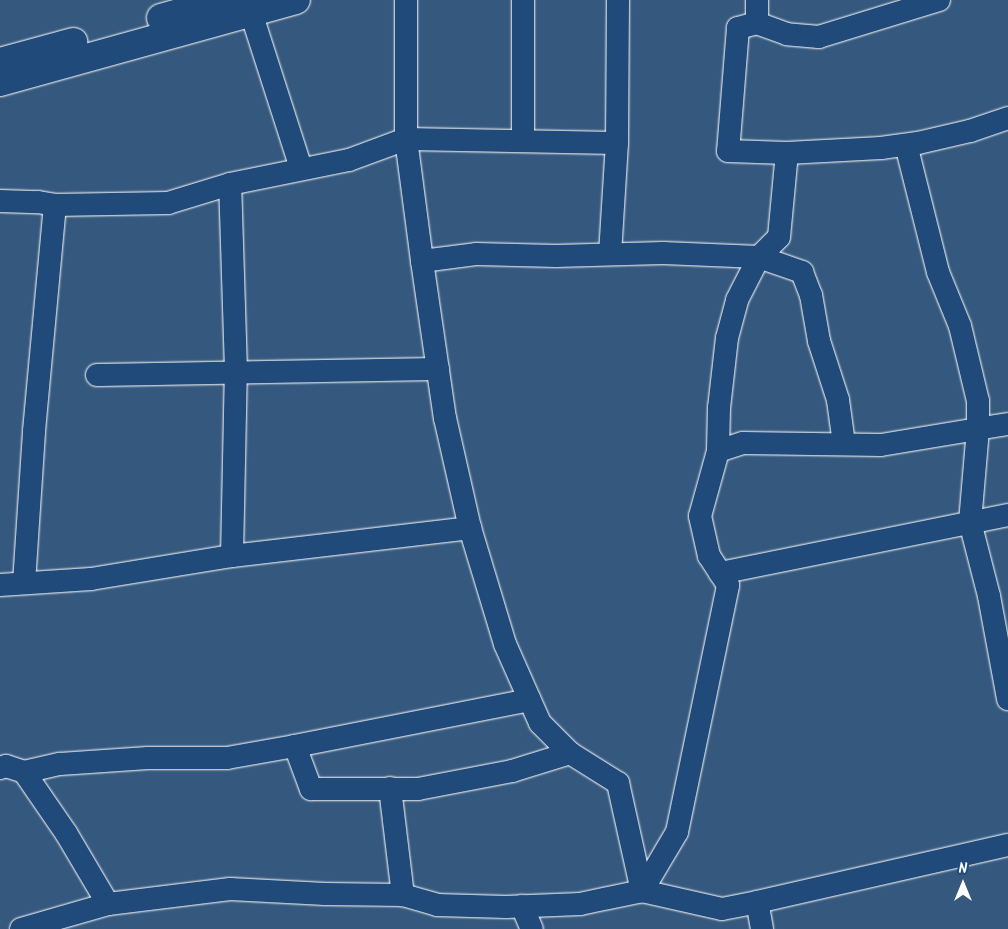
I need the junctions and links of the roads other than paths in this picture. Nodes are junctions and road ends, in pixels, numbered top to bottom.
1 (225, 0) edge
2 (296, 0) edge
3 (406, 0) edge
4 (523, 0) edge
5 (618, 0) edge
6 (757, 0) edge
7 (939, 0) edge
8 (248, 7) edge
9 (757, 23) junction
10 (0, 62) edge
11 (0, 82) edge
12 (1008, 118) edge
13 (406, 138) junction
14 (523, 141) junction
15 (617, 143) junction
16 (906, 145) junction
17 (787, 153) junction
18 (301, 168) junction
19 (230, 184) junction
20 (0, 200) edge
21 (55, 205) junction
22 (610, 254) junction
23 (759, 257) junction
24 (422, 261) junction
25 (438, 369) junction
26 (236, 371) junction
27 (97, 375) dead end
28 (1008, 424) edge
29 (978, 429) junction
30 (844, 444) junction
31 (718, 451) junction
32 (1008, 515) edge
33 (970, 522) junction
34 (470, 528) junction
35 (232, 556) junction
36 (720, 573) junction
37 (24, 582) junction
38 (0, 585) edge
39 (1008, 699) edge
40 (530, 700) junction
41 (295, 746) junction
42 (570, 753) junction
43 (0, 768) edge
44 (24, 772) junction
45 (390, 788) junction
46 (1008, 845) edge
47 (642, 891) junction
48 (403, 895) junction
49 (757, 902) junction
50 (108, 904) junction
51 (522, 906) junction
52 (20, 929) edge
53 (532, 929) edge
54 (762, 929) edge

1 - 10 street
2 - 8 street
3 - 13 street
4 - 14 street
5 - 15 street
6 - 9 street
7 - 9 street
8 - 11 street
8 - 18 street
9 - 17 street
12 - 16 street
13 - 14 street
13 - 18 street
13 - 24 street
14 - 15 street
15 - 22 street
16 - 17 street
16 - 29 street
17 - 23 street
18 - 19 street
19 - 21 street
19 - 26 street
20 - 21 street
21 - 37 street
22 - 23 street
22 - 24 street
23 - 30 street
23 - 31 street
24 - 25 street
25 - 26 street
25 - 34 street
26 - 27 street
26 - 35 street
28 - 29 street
29 - 30 street
29 - 33 street
30 - 31 street
31 - 36 street
32 - 33 street
33 - 36 street
33 - 39 street
34 - 35 street
34 - 40 street
35 - 37 street
36 - 47 street
37 - 38 street
40 - 41 street
40 - 42 street
41 - 44 street
41 - 45 street
42 - 45 street
42 - 47 street
43 - 44 street
44 - 50 street
45 - 48 street
46 - 49 street
47 - 49 street
47 - 51 street
48 - 50 street
48 - 51 street
49 - 54 street
50 - 52 street
51 - 53 street

